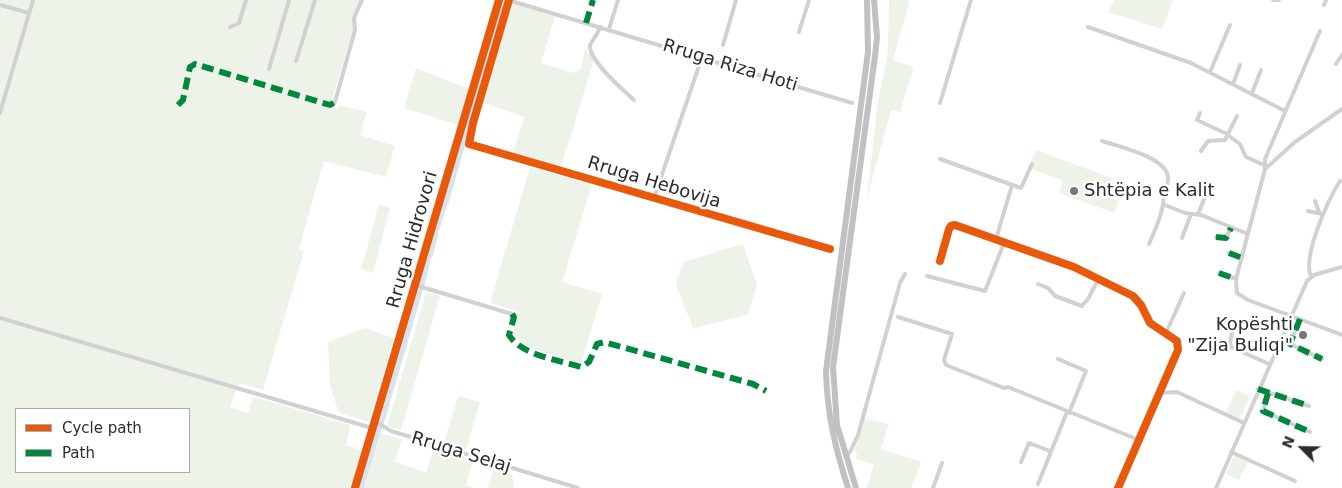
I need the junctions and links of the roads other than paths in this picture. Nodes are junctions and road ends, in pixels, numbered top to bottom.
1 (33, 0) edge
2 (246, 0) edge
3 (289, 0) edge
4 (315, 0) edge
5 (362, 0) edge
6 (499, 0) edge
7 (508, 0) edge
8 (618, 0) edge
9 (736, 0) edge
10 (809, 0) edge
11 (867, 0) edge
12 (874, 0) edge
13 (971, 0) edge
14 (1273, 0) edge
15 (1278, 0) edge
16 (1326, 0) edge
17 (0, 5) edge
18 (1324, 5) dead end
19 (29, 14) junction
20 (1230, 25) dead end
21 (230, 27) dead end
22 (601, 27) junction
23 (1088, 27) dead end
24 (609, 29) junction
25 (1320, 31) dead end
26 (799, 32) dead end
27 (723, 45) dead end
28 (1342, 55) edge
29 (702, 57) junction
30 (296, 61) dead end
31 (1336, 64) dead end
32 (1240, 65) dead end
33 (269, 69) dead end
34 (1261, 70) dead end
35 (1210, 72) junction
36 (1233, 84) junction
37 (1252, 93) junction
38 (634, 100) dead end
39 (334, 102) dead end
40 (852, 103) dead end
41 (940, 104) dead end
42 (1342, 109) edge
43 (1285, 111) junction
44 (0, 113) edge
45 (1200, 114) dead end
46 (1236, 116) dead end
47 (1228, 135) junction
48 (1102, 141) dead end
49 (1201, 151) dead end
50 (940, 159) dead end
51 (1032, 164) dead end
52 (1265, 167) junction
53 (1340, 182) dead end
54 (1012, 185) junction
55 (1205, 197) dead end
56 (654, 198) junction
57 (1315, 201) dead end
58 (1165, 205) junction
59 (1308, 211) dead end
60 (1320, 213) junction
61 (1191, 214) junction
62 (1198, 214) junction
63 (1231, 228) junction
64 (1248, 234) junction
65 (1216, 236) dead end
66 (996, 238) junction
67 (1182, 238) dead end
68 (1004, 243) junction
69 (1149, 244) dead end
70 (830, 249) dead end
71 (1229, 253) dead end
72 (1242, 258) junction
73 (940, 261) dead end
74 (1342, 267) edge
75 (1219, 273) dead end
76 (905, 274) dead end
77 (927, 276) dead end
78 (1311, 277) junction
79 (1236, 279) junction
80 (1098, 280) junction
81 (1038, 284) dead end
82 (415, 285) junction
83 (1184, 293) dead end
84 (512, 314) dead end
85 (1291, 316) junction
86 (898, 317) dead end
87 (0, 318) edge
88 (1300, 319) junction
89 (1224, 322) dead end
90 (1166, 333) junction
91 (1342, 335) edge
92 (1322, 358) dead end
93 (1058, 359) dead end
94 (1269, 364) junction
95 (1258, 389) junction
96 (1159, 393) junction
97 (1268, 393) junction
98 (1309, 406) dead end
99 (1068, 413) junction
100 (375, 421) junction
101 (1244, 423) junction
102 (372, 428) junction
103 (1310, 432) dead end
104 (1139, 440) junction
105 (1050, 451) junction
106 (1231, 452) junction
107 (845, 456) junction
108 (1021, 462) dead end
109 (942, 463) dead end
110 (1295, 481) dead end
111 (1038, 484) dead end
112 (355, 488) edge
113 (578, 488) edge
114 (848, 488) edge
115 (856, 488) edge
116 (933, 488) edge
117 (1118, 488) edge
118 (1216, 488) edge

1 - 19 street
2 - 21 street
3 - 33 street
4 - 30 street
5 - 39 street
6 - 82 street, Rruga Hidrovori
7 - 22 street, Rruga Riza Hoti
7 - 56 street, Rruga Hebovija
8 - 24 street
9 - 27 street
10 - 26 street
11 - 114 highway
12 - 107 highway
13 - 41 street
14 - 15 street
16 - 18 street
17 - 19 street
19 - 44 street
20 - 35 street
22 - 24 street, Rruga Riza Hoti
22 - 38 street
23 - 35 street
24 - 29 street, Rruga Riza Hoti
25 - 43 street
28 - 31 street
29 - 40 street, Rruga Riza Hoti
29 - 56 street, Rruga Hebovija
32 - 36 street
34 - 37 street
35 - 36 street
36 - 37 street
37 - 43 street
42 - 52 street
43 - 52 street
45 - 47 street
46 - 47 street
47 - 49 street
47 - 52 street
48 - 58 street
50 - 54 street
51 - 54 street
52 - 64 street
53 - 60 street
54 - 66 street
55 - 62 street
56 - 70 street, Rruga Hebovija
57 - 60 street
58 - 61 street
58 - 69 street
59 - 60 street
60 - 78 street
61 - 62 street
61 - 67 street
62 - 63 street
63 - 64 street
63 - 65 street
64 - 72 street
66 - 68 street
66 - 73 street
68 - 77 street
68 - 80 street
71 - 72 street
72 - 79 street
74 - 78 street
75 - 79 street
76 - 107 street
78 - 85 street
79 - 85 street
80 - 81 street
80 - 90 street
82 - 84 street
82 - 100 street, Rruga Hidrovori
83 - 90 street
85 - 88 street
85 - 94 street
86 - 99 street
87 - 102 street
88 - 91 street
88 - 92 street
89 - 94 street
90 - 96 street
93 - 99 street
94 - 95 street
95 - 97 street
95 - 101 street
96 - 101 street
96 - 104 street
97 - 98 street
97 - 103 street
99 - 104 street
99 - 105 street
100 - 102 street, Rruga Hidrovori
100 - 113 street, Rruga Selaj
101 - 106 street
102 - 112 street, Rruga Hidrovori
104 - 117 street
105 - 108 street
105 - 111 street
106 - 110 street
106 - 118 street
107 - 115 highway
109 - 116 street

